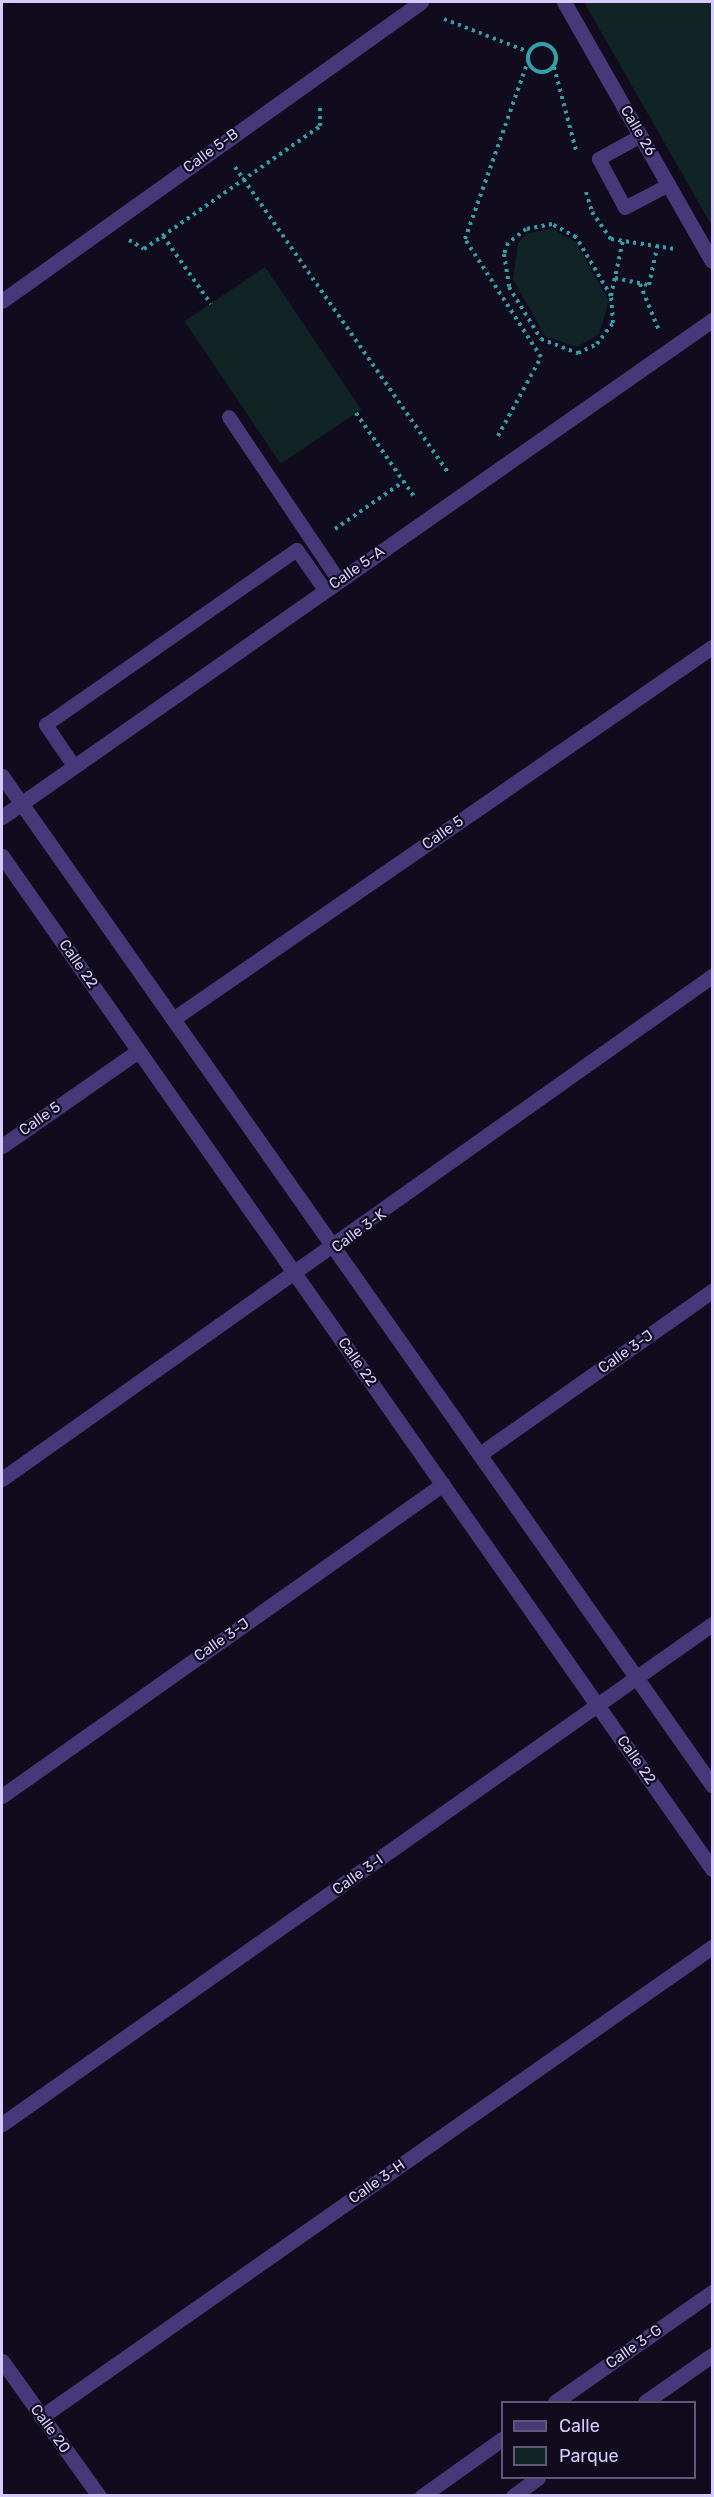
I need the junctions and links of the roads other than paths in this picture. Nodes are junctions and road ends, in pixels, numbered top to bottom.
1 (421, 2) edge
2 (564, 2) edge
3 (641, 136) junction
4 (669, 185) junction
5 (712, 261) edge
6 (2, 301) edge
7 (712, 320) edge
8 (229, 417) dead end
9 (339, 581) junction
10 (325, 590) junction
11 (712, 647) edge
12 (74, 766) junction
13 (2, 776) edge
14 (21, 803) junction
15 (2, 816) edge
16 (2, 856) edge
17 (712, 976) edge
18 (172, 1018) junction
19 (138, 1051) junction
20 (2, 1146) edge
21 (335, 1248) junction
22 (296, 1275) junction
23 (712, 1291) edge
24 (480, 1454) junction
25 (2, 1479) edge
26 (443, 1484) junction
27 (712, 1624) edge
28 (637, 1678) junction
29 (599, 1707) junction
30 (712, 1785) edge
31 (2, 1796) edge
32 (712, 1869) edge
33 (712, 1947) edge
34 (2, 2124) edge
35 (712, 2292) edge
36 (712, 2355) edge
37 (2, 2361) edge
38 (558, 2401) edge
39 (648, 2401) edge
40 (41, 2417) junction
41 (501, 2440) edge
42 (537, 2479) edge
43 (99, 2496) edge
44 (422, 2496) edge
45 (513, 2496) edge

1 - 6 street, Calle 5-B
2 - 3 street, Calle 26
3 - 4 street, Calle 26
3 - 4 lane
4 - 5 street, Calle 26
7 - 9 street, Calle 5-A
8 - 9 lane
9 - 10 street, Calle 5-A
10 - 12 street, Calle 5-A
10 - 12 lane
11 - 18 street, Calle 5
12 - 14 street, Calle 5-A
13 - 14 street
14 - 15 street, Calle 5-A
14 - 18 street
16 - 19 street, Calle 22
17 - 21 street, Calle 3-K
18 - 21 street
19 - 20 street, Calle 5
19 - 22 street, Calle 22
21 - 22 street, Calle 3-K
21 - 24 street
22 - 25 street, Calle 3-K
22 - 26 street, Calle 22
23 - 24 street, Calle 3-J
24 - 28 street
26 - 29 street, Calle 22
26 - 31 street, Calle 3-J
27 - 28 street, Calle 3-I
28 - 29 street, Calle 3-I
28 - 30 street
29 - 32 street, Calle 22
29 - 34 street, Calle 3-I
33 - 40 street, Calle 3-H
35 - 38 street, Calle 3-G
36 - 39 street
37 - 40 street, Calle 20
40 - 43 street, Calle 20
41 - 44 street
42 - 45 street

